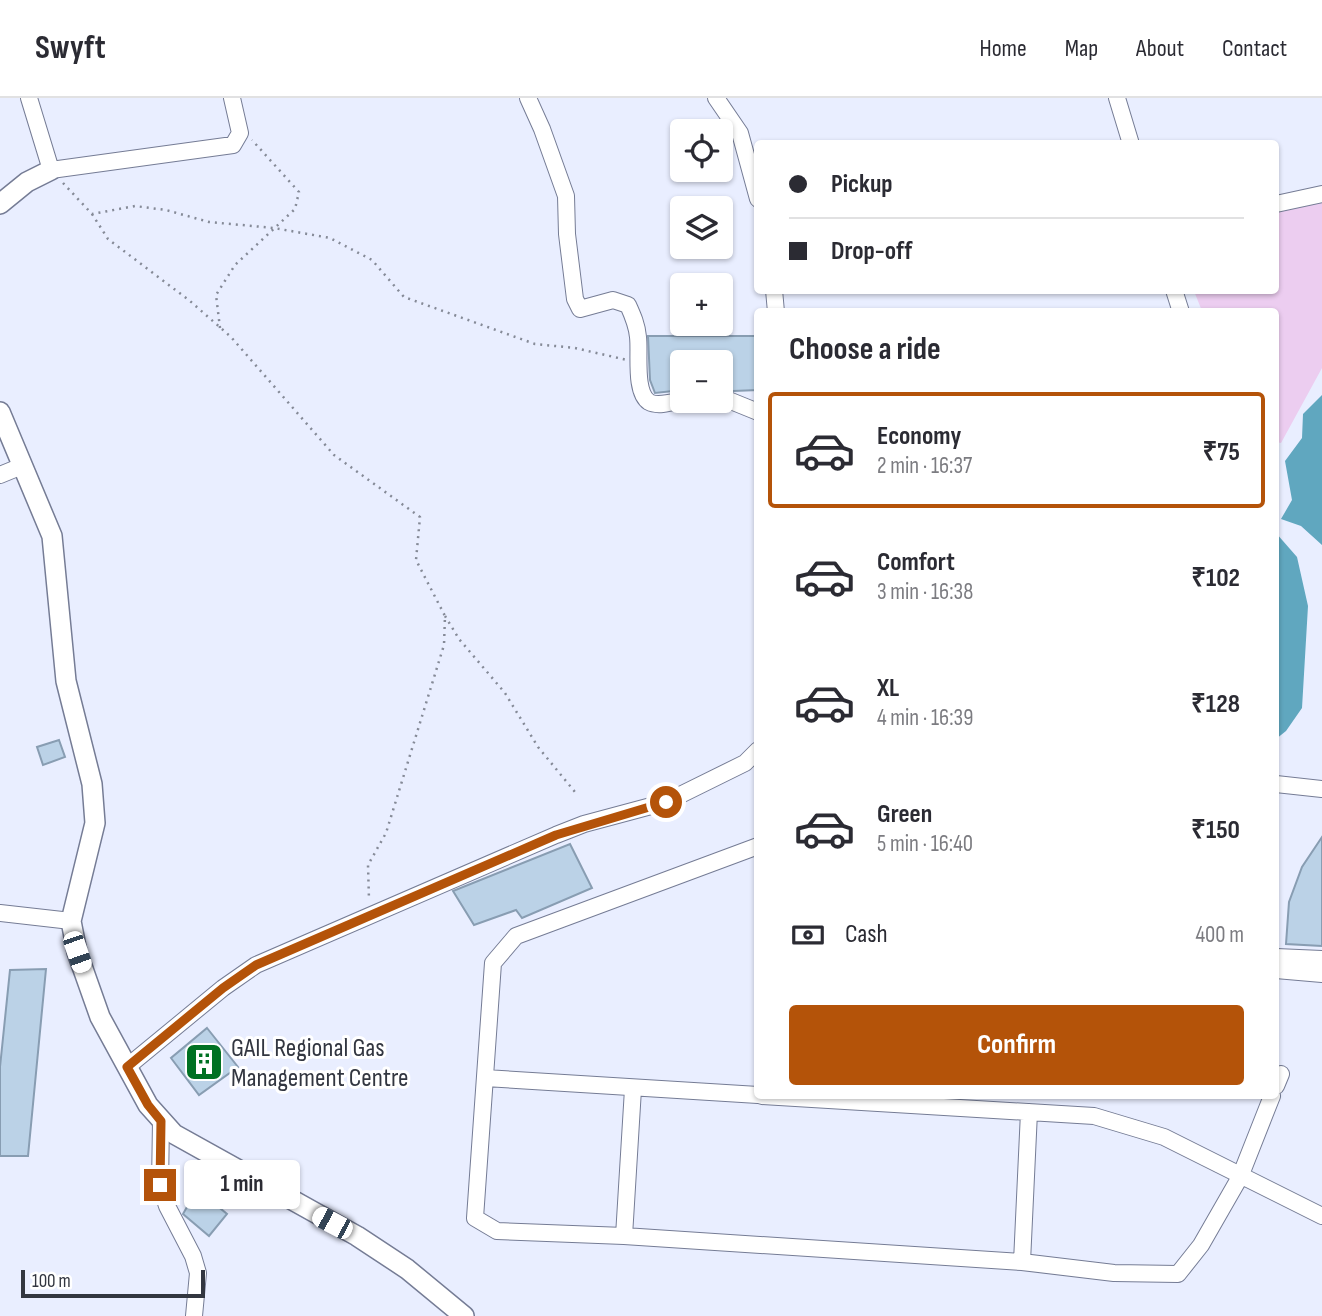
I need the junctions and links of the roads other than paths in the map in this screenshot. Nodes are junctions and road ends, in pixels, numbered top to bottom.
1 (29, 98) edge
2 (232, 98) edge
3 (528, 98) edge
4 (716, 98) edge
5 (1117, 98) edge
6 (1130, 140) edge
7 (51, 170) junction
8 (754, 184) edge
9 (1322, 194) edge
10 (1279, 203) edge
11 (0, 204) edge
12 (733, 402) edge
13 (670, 403) edge
14 (754, 410) edge
15 (0, 412) edge
16 (22, 466) junction
17 (0, 475) edge
18 (754, 754) edge
19 (1279, 784) edge
20 (1322, 789) edge
21 (754, 847) edge
22 (0, 913) edge
23 (71, 921) junction
24 (1279, 957) edge
25 (1322, 959) edge
26 (1279, 970) edge
27 (1322, 974) edge
28 (127, 1067) junction
29 (485, 1078) junction
30 (633, 1089) junction
31 (754, 1095) edge
32 (874, 1099) edge
33 (1271, 1099) edge
34 (931, 1101) edge
35 (1029, 1112) junction
36 (161, 1121) junction
37 (1240, 1177) junction
38 (1322, 1216) edge
39 (624, 1236) junction
40 (1022, 1262) junction
41 (194, 1316) edge
42 (464, 1316) edge

1 - 7 street
2 - 7 street
3 - 13 street
4 - 8 street
5 - 6 street
7 - 11 main road
9 - 10 street
12 - 14 street
15 - 16 main road
16 - 17 street
16 - 23 main road
18 - 28 street
19 - 20 street
21 - 29 street
22 - 23 street
23 - 28 main road
24 - 25 street
26 - 27 street
28 - 36 main road
29 - 30 street
29 - 39 street
30 - 31 street
30 - 39 street
32 - 34 street
33 - 37 street
34 - 35 street
35 - 37 street
35 - 40 street
36 - 41 street
36 - 42 main road
37 - 38 street
37 - 40 street
39 - 40 street

